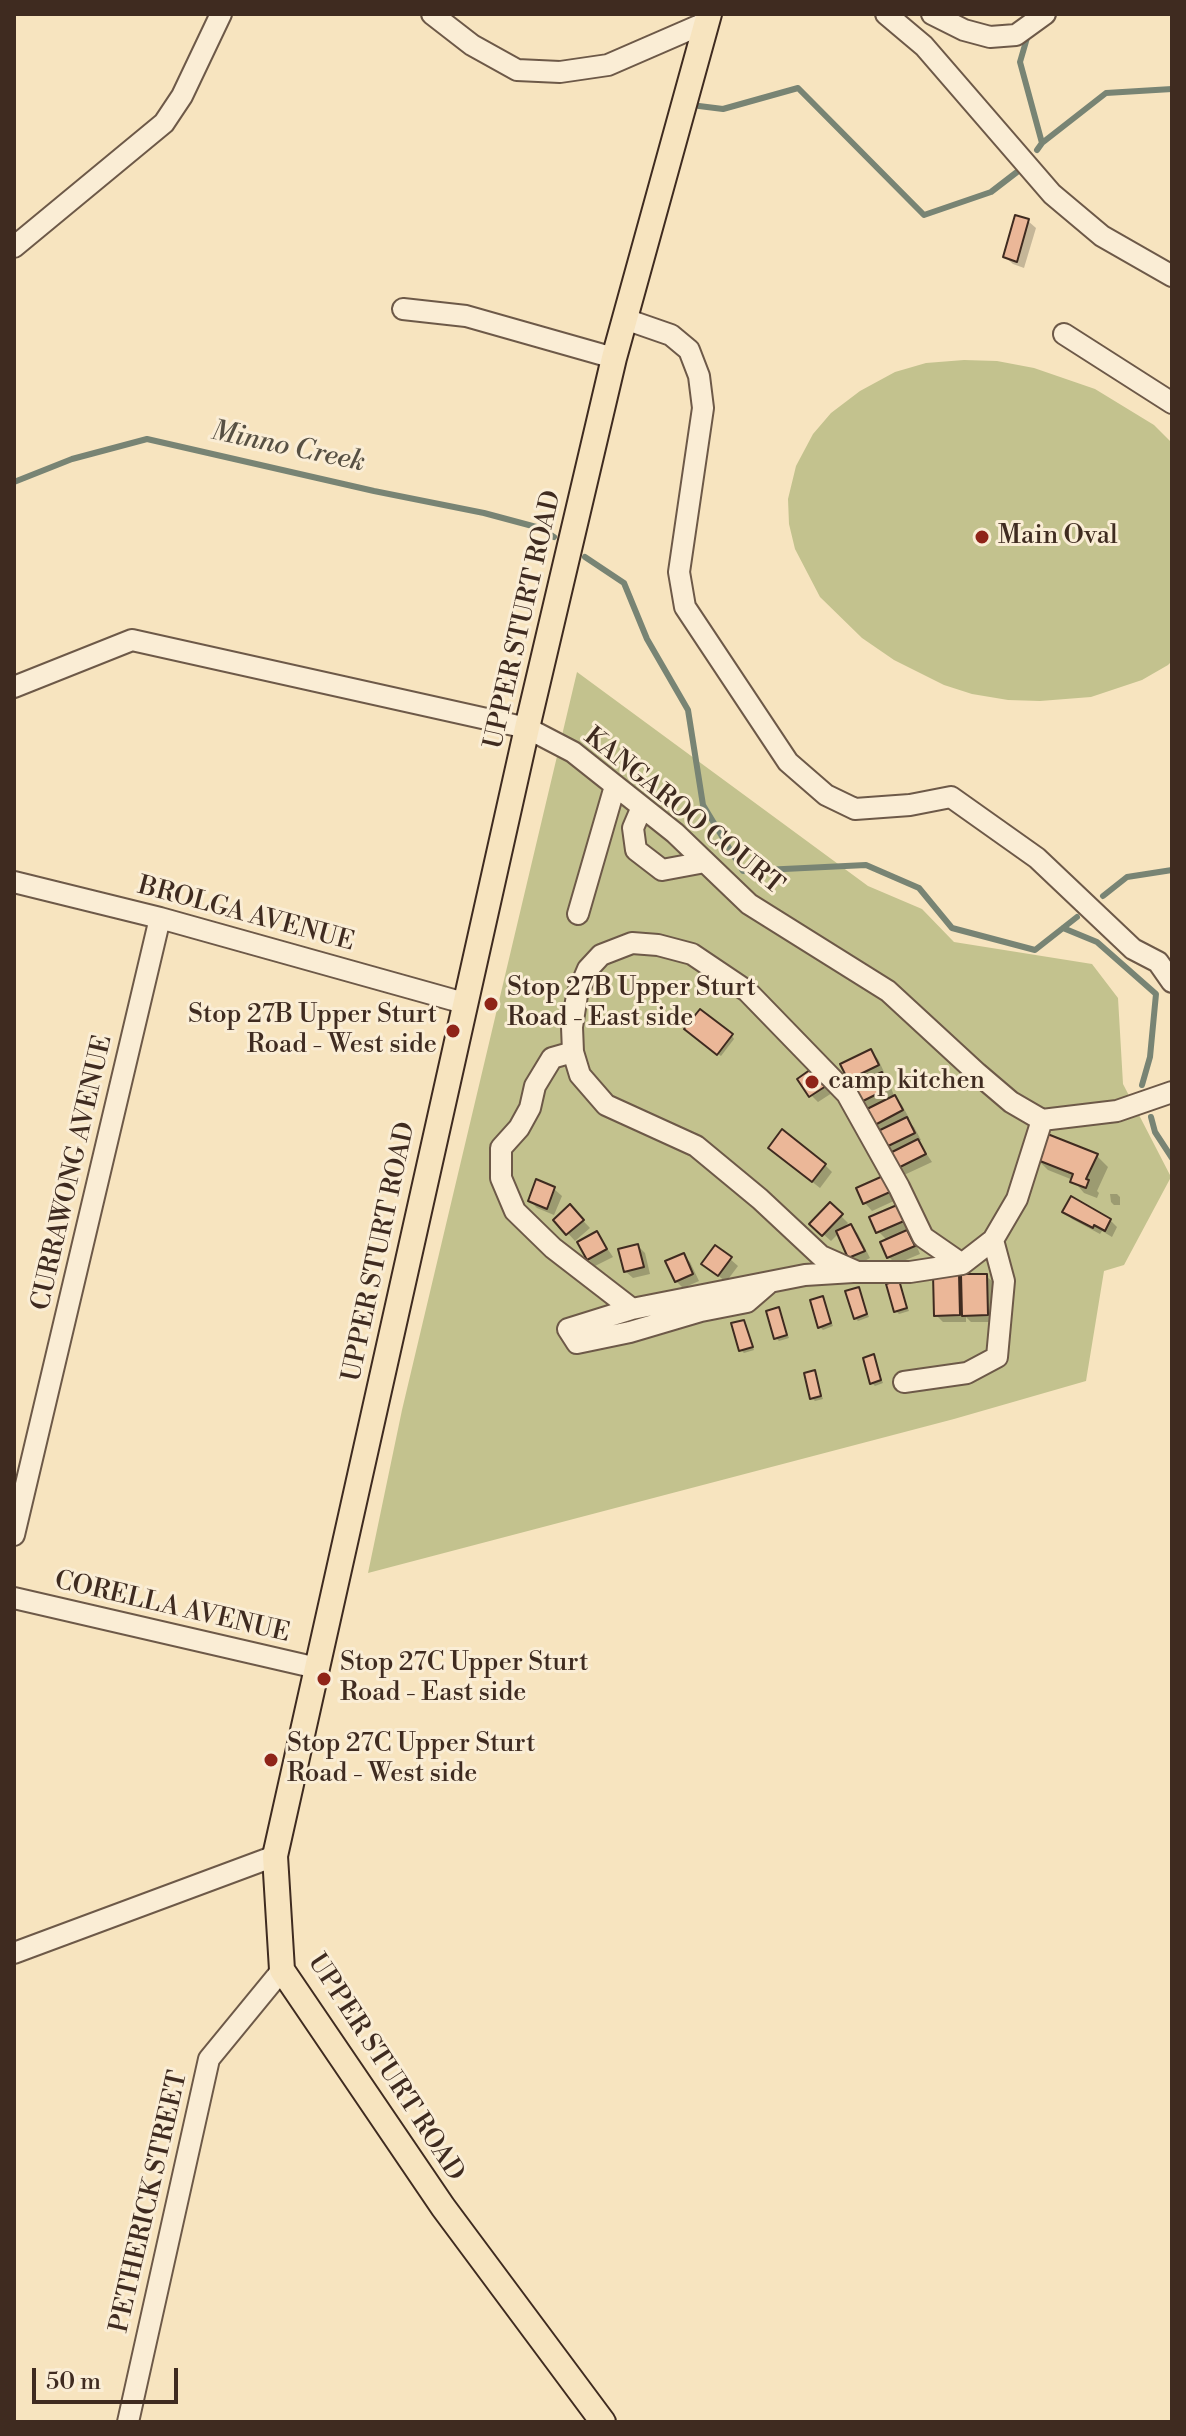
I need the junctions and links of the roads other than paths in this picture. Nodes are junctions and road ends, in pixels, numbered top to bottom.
1 (221, 14) edge
2 (432, 14) edge
3 (886, 14) edge
4 (932, 14) edge
5 (1045, 14) edge
6 (708, 18) edge
7 (14, 247) edge
8 (1172, 276) edge
9 (403, 309) dead end
10 (625, 319) junction
11 (1064, 334) dead end
12 (614, 358) junction
13 (1172, 403) edge
14 (14, 687) edge
15 (527, 728) junction
16 (615, 786) junction
17 (642, 807) junction
18 (705, 862) junction
19 (14, 882) edge
20 (578, 914) dead end
21 (160, 918) junction
22 (1172, 982) edge
23 (464, 1003) junction
24 (573, 1052) junction
25 (1172, 1092) edge
26 (1042, 1120) junction
27 (993, 1240) junction
28 (962, 1264) junction
29 (857, 1272) junction
30 (769, 1283) junction
31 (632, 1309) junction
32 (904, 1382) dead end
33 (14, 1535) edge
34 (14, 1598) edge
35 (317, 1668) junction
36 (275, 1856) junction
37 (14, 1953) edge
38 (282, 1970) junction
39 (128, 2422) edge
40 (603, 2422) edge

1 - 7 street
2 - 6 street
3 - 8 street
4 - 5 street
6 - 10 main road, UPPER STURT ROAD
9 - 12 street
10 - 12 main road, UPPER STURT ROAD
10 - 22 street
11 - 13 street
12 - 15 main road, UPPER STURT ROAD
14 - 15 street, KANGAROO COURT
15 - 16 street, KANGAROO COURT
15 - 23 main road, UPPER STURT ROAD
16 - 17 street, KANGAROO COURT
16 - 20 street
17 - 18 street, KANGAROO COURT
17 - 18 street
18 - 26 street, KANGAROO COURT
19 - 21 street, BROLGA AVENUE
21 - 23 street, BROLGA AVENUE
21 - 33 street, CURRAWONG AVENUE
23 - 35 main road, UPPER STURT ROAD
24 - 28 street
24 - 29 street
24 - 31 street
25 - 26 street
26 - 27 street
27 - 28 street
27 - 32 street
28 - 29 street
29 - 30 street
30 - 31 street
30 - 31 street
34 - 35 street, CORELLA AVENUE
35 - 36 main road, UPPER STURT ROAD
36 - 37 street
36 - 38 main road, UPPER STURT ROAD
38 - 39 street, PETHERICK STREET
38 - 40 main road, UPPER STURT ROAD

